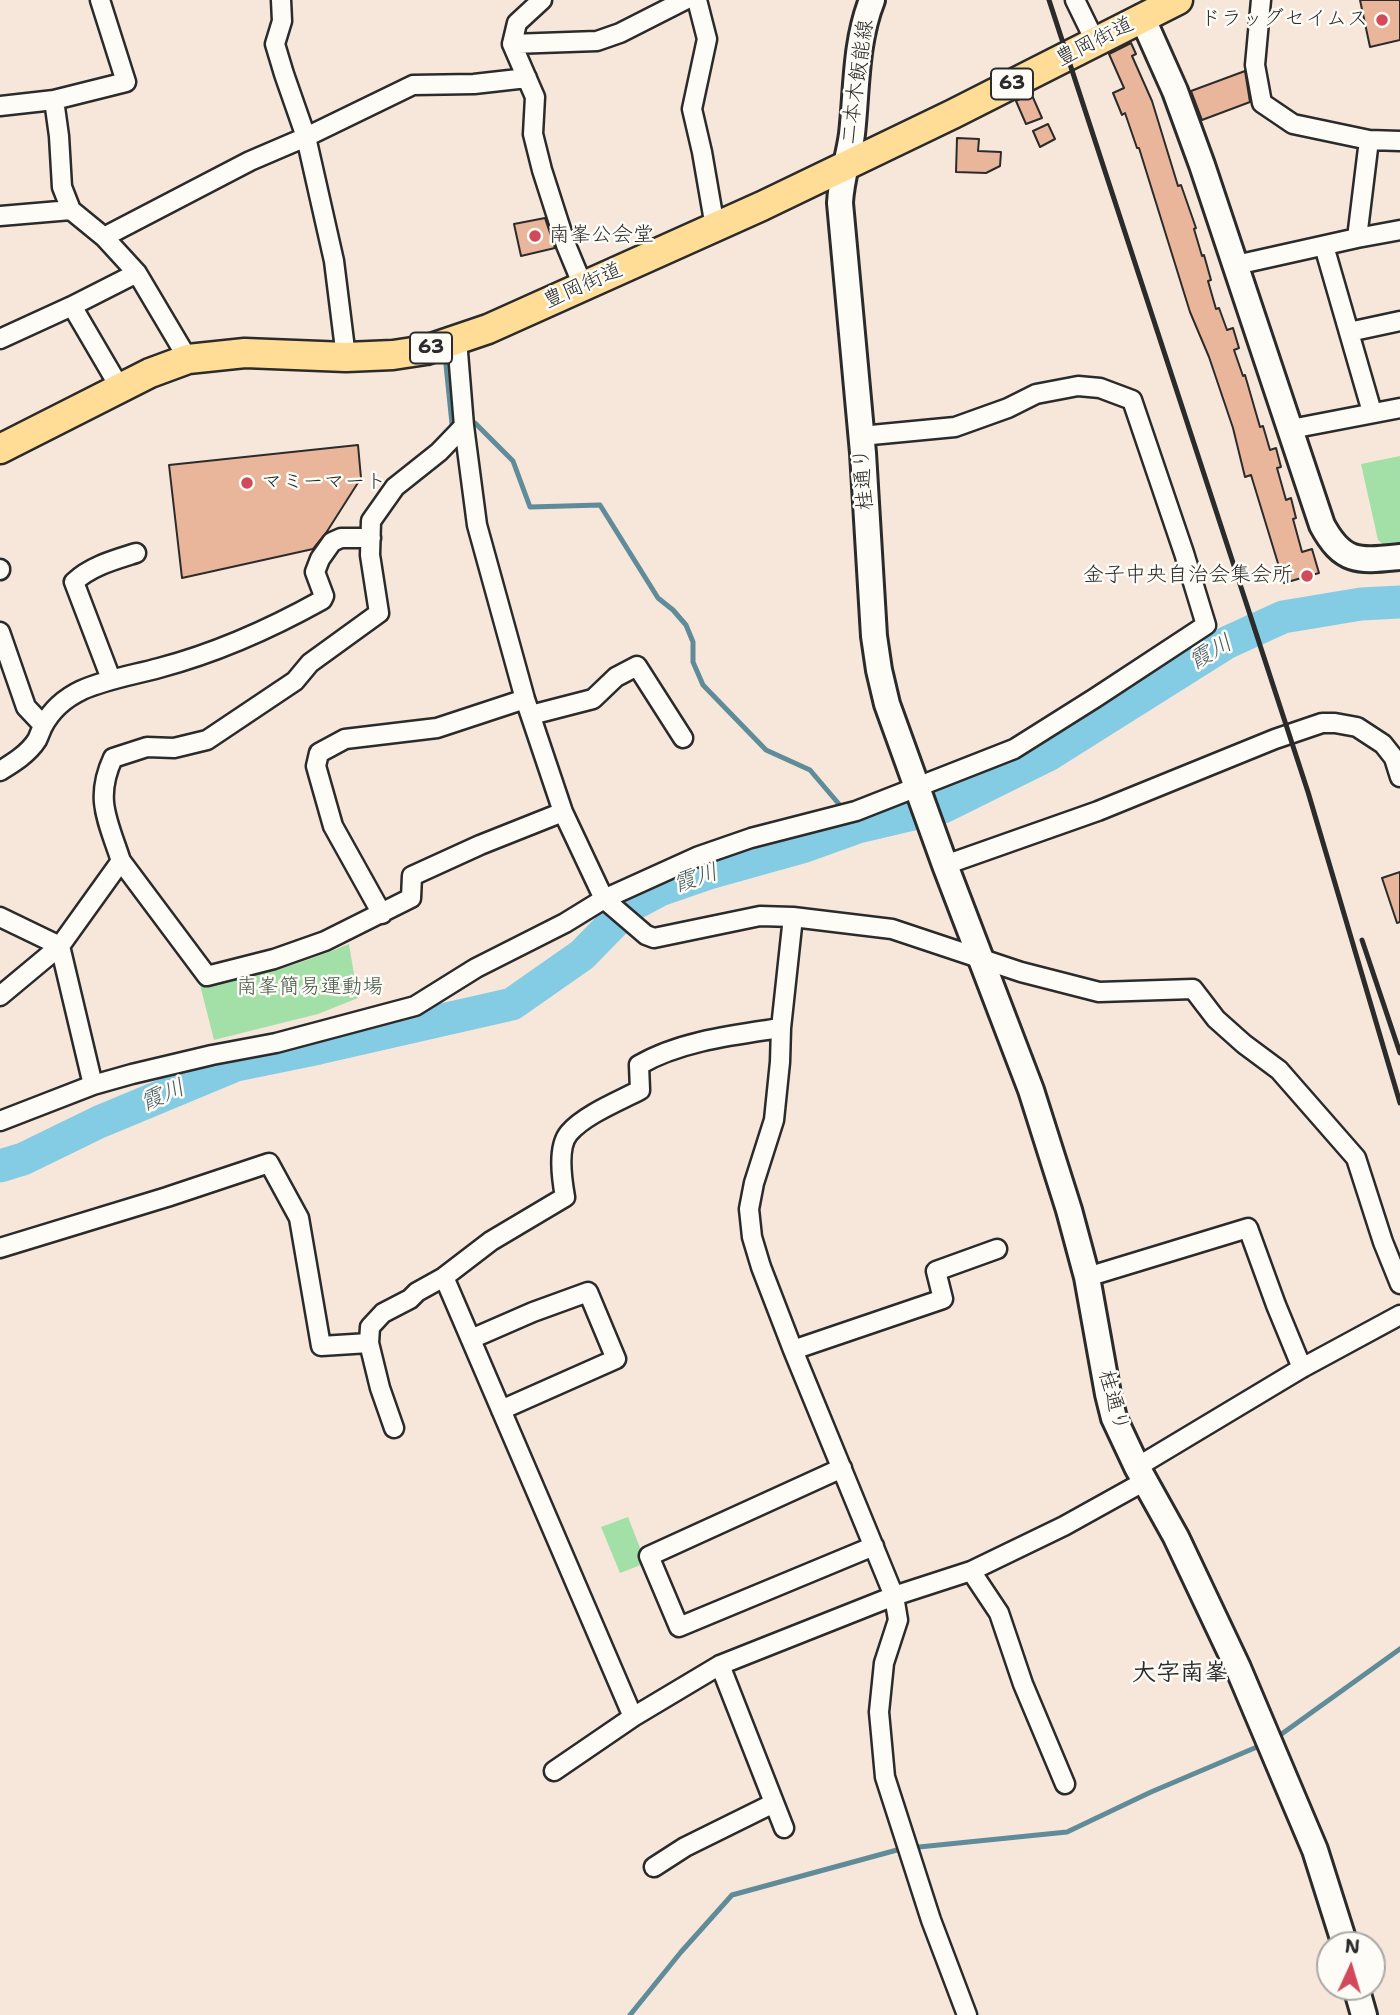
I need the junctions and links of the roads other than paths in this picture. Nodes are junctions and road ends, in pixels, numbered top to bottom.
1 (100, 0) edge
2 (281, 0) edge
3 (542, 0) edge
4 (685, 0) edge
5 (697, 0) edge
6 (872, 0) edge
7 (1075, 0) edge
8 (1178, 0) edge
9 (1261, 0) edge
10 (1142, 17) junction
11 (1095, 41) junction
12 (512, 44) junction
13 (527, 78) junction
14 (54, 100) junction
15 (0, 106) edge
16 (306, 137) junction
17 (1369, 141) junction
18 (1400, 141) edge
19 (845, 165) junction
20 (71, 210) junction
21 (0, 216) edge
22 (715, 227) junction
23 (1400, 230) edge
24 (104, 237) junction
25 (1357, 238) junction
26 (1324, 246) junction
27 (1237, 265) junction
28 (137, 273) junction
29 (583, 286) junction
30 (72, 306) junction
31 (1400, 321) edge
32 (1349, 332) junction
33 (0, 339) edge
34 (457, 340) junction
35 (346, 356) junction
36 (188, 359) junction
37 (120, 388) junction
38 (1400, 408) edge
39 (1372, 412) junction
40 (464, 426) junction
41 (1291, 429) junction
42 (861, 436) junction
43 (0, 449) edge
44 (371, 538) junction
45 (136, 553) dead end
46 (1400, 557) edge
47 (0, 632) edge
48 (111, 679) junction
49 (528, 707) junction
50 (43, 725) junction
51 (683, 738) dead end
52 (0, 771) edge
53 (1400, 777) edge
54 (918, 788) junction
55 (563, 812) junction
56 (121, 861) junction
57 (945, 864) junction
58 (604, 899) junction
59 (382, 914) junction
60 (0, 917) edge
61 (793, 917) junction
62 (60, 946) junction
63 (980, 958) junction
64 (0, 996) edge
65 (781, 1028) junction
66 (93, 1085) junction
67 (0, 1121) edge
68 (0, 1248) edge
69 (997, 1250) dead end
70 (444, 1277) junction
71 (1087, 1278) junction
72 (1400, 1284) edge
73 (1400, 1315) edge
74 (471, 1339) junction
75 (369, 1343) junction
76 (793, 1350) junction
77 (1302, 1368) junction
78 (501, 1410) junction
79 (394, 1428) dead end
80 (842, 1468) junction
81 (1141, 1474) junction
82 (874, 1546) junction
83 (971, 1571) junction
84 (894, 1596) junction
85 (720, 1665) junction
86 (633, 1717) junction
87 (554, 1771) dead end
88 (1065, 1784) dead end
89 (774, 1803) junction
90 (784, 1828) dead end
91 (654, 1867) dead end
92 (1341, 1931) edge
93 (967, 2015) edge

1 - 14 street
2 - 16 street
3 - 12 street
4 - 12 street
5 - 22 street
6 - 19 street, 二本木飯能線
7 - 11 street
8 - 10 main road, 豊岡街道 / 63
9 - 17 street
10 - 11 main road, 豊岡街道 / 63
10 - 27 street
11 - 19 main road, 豊岡街道 / 63
12 - 13 street
13 - 16 street
13 - 29 street
14 - 15 street
14 - 20 street
16 - 24 street
16 - 35 street
17 - 18 street
17 - 25 street
19 - 22 main road, 豊岡街道 / 63
19 - 42 street, 桂通り
20 - 21 street
20 - 24 street
22 - 29 main road, 豊岡街道 / 63
23 - 25 street
24 - 28 street
25 - 26 street
26 - 27 street
26 - 32 street
27 - 41 street
28 - 30 street
28 - 36 street
29 - 34 main road, 豊岡街道 / 63
30 - 33 street
30 - 37 street
31 - 32 street
32 - 39 street
34 - 35 main road, 豊岡街道 / 63
34 - 40 street
35 - 36 main road, 豊岡街道 / 63
36 - 37 main road, 豊岡街道 / 63
37 - 43 main road, 豊岡街道 / 63
38 - 39 street
39 - 41 street
40 - 44 street
40 - 49 street
41 - 46 street
42 - 54 street, 桂通り
42 - 54 street
44 - 48 street
44 - 56 street
45 - 48 street
47 - 50 street
48 - 50 street
49 - 51 street
49 - 55 street
49 - 59 street
50 - 52 street
53 - 57 street
54 - 57 street, 桂通り
54 - 58 street
55 - 58 street
55 - 59 street
56 - 59 street
56 - 62 street
57 - 63 street, 桂通り
58 - 61 street
58 - 66 street
60 - 62 street
61 - 63 street
61 - 65 street
62 - 64 street
62 - 66 street
63 - 71 street, 桂通り
63 - 72 street
65 - 70 street
65 - 76 street
66 - 67 street
68 - 75 street
69 - 76 street
70 - 74 street
70 - 75 street
71 - 77 street
71 - 81 street, 桂通り
73 - 77 street
74 - 78 street
74 - 78 street
75 - 79 street
76 - 80 street
77 - 81 street
78 - 86 street
80 - 82 street
80 - 82 street
81 - 83 street
81 - 92 street, 桂通り
82 - 84 street
83 - 84 street
83 - 88 street
84 - 85 street
84 - 93 street
85 - 86 street
85 - 89 street
86 - 87 street
89 - 90 street
89 - 91 street

